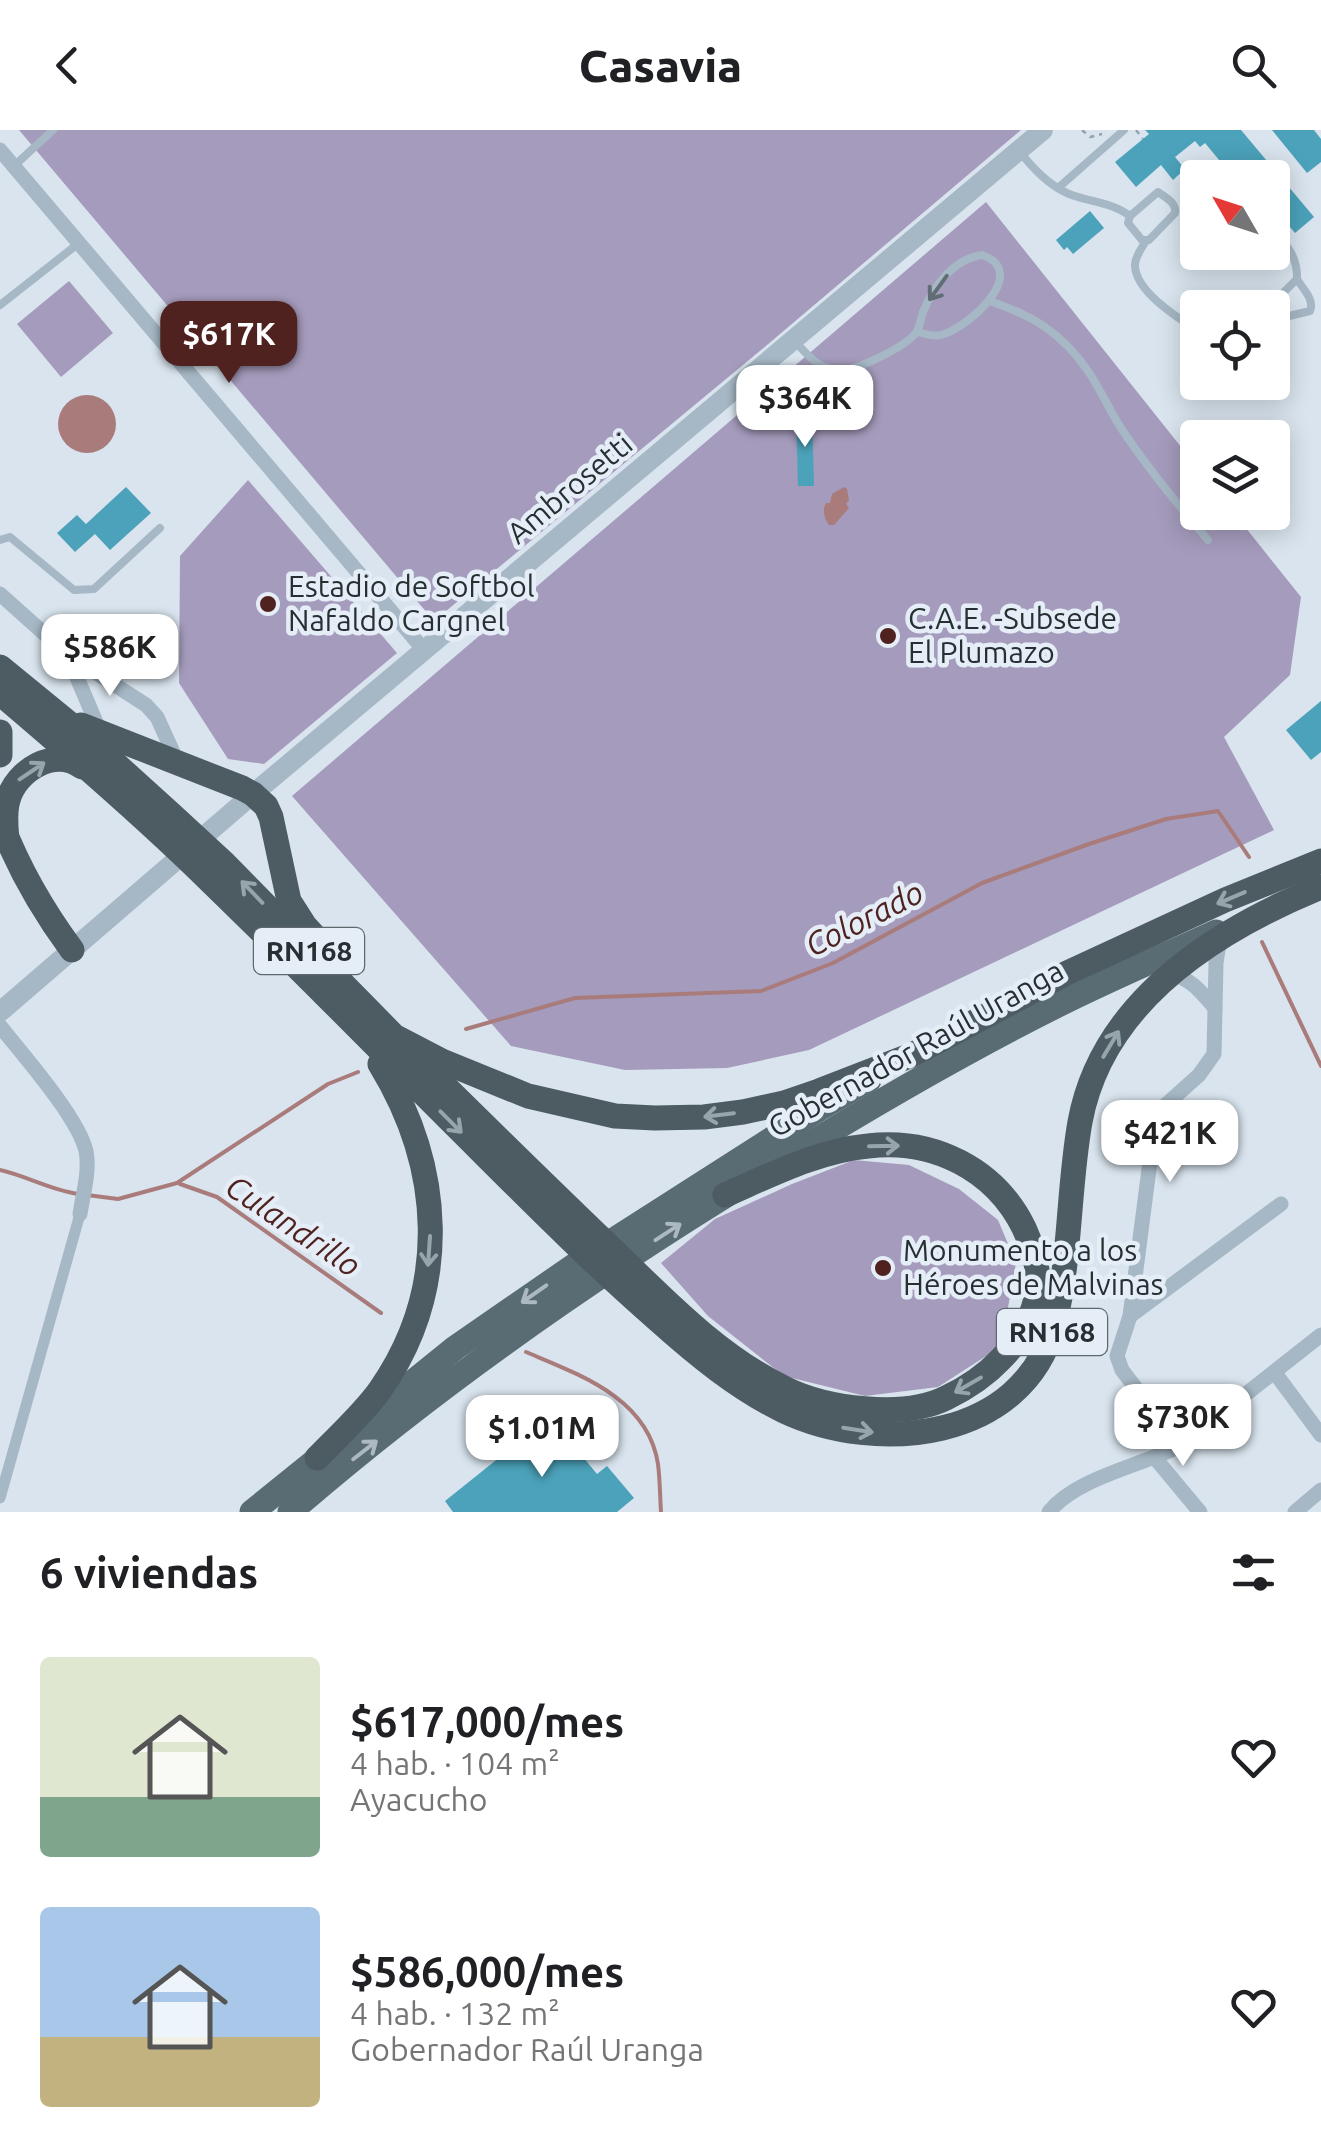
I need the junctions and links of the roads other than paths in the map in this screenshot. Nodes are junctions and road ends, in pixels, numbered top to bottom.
1 (53, 130) edge
2 (1043, 130) edge
3 (1124, 130) edge
4 (0, 150) edge
5 (1019, 151) junction
6 (14, 166) junction
7 (1058, 188) junction
8 (1130, 216) junction
9 (1146, 241) junction
10 (79, 243) junction
11 (1290, 250) edge
12 (1297, 280) junction
13 (1287, 290) edge
14 (990, 301) junction
15 (0, 304) edge
16 (1290, 316) edge
17 (1180, 320) edge
18 (918, 332) junction
19 (793, 340) junction
20 (0, 527) edge
21 (160, 528) dead end
22 (10, 537) junction
23 (0, 540) edge
24 (1208, 540) dead end
25 (0, 594) edge
26 (424, 650) junction
27 (67, 654) junction
28 (0, 667) edge
29 (0, 693) edge
30 (60, 716) junction
31 (0, 732) edge
32 (100, 732) junction
33 (0, 756) edge
34 (177, 761) junction
35 (107, 771) junction
36 (253, 794) junction
37 (4, 830) edge
38 (1321, 861) edge
39 (217, 872) junction
40 (1321, 887) edge
41 (1271, 908) junction
42 (1220, 937) junction
43 (72, 950) junction
44 (1171, 974) junction
45 (348, 990) junction
46 (1215, 1008) junction
47 (0, 1012) edge
48 (0, 1026) edge
49 (358, 1030) junction
50 (394, 1036) junction
51 (912, 1055) junction
52 (725, 1195) junction
53 (1280, 1204) dead end
54 (80, 1214) joint
55 (581, 1235) junction
56 (636, 1287) junction
57 (1130, 1316) junction
58 (1321, 1335) edge
59 (1275, 1373) junction
60 (1321, 1435) edge
61 (1180, 1446) junction
62 (317, 1458) junction
63 (1155, 1458) junction
64 (1321, 1490) edge
65 (0, 1498) edge
66 (252, 1512) edge
67 (290, 1512) edge
68 (1048, 1512) edge
69 (1200, 1512) edge
70 (1295, 1512) edge

1 - 6 lane
2 - 5 street, Ambrosetti
3 - 7 lane
4 - 6 street
5 - 7 lane
5 - 19 street, Ambrosetti
6 - 10 street
7 - 8 lane
8 - 9 lane
8 - 9 lane
9 - 17 lane
10 - 15 lane
10 - 26 street
11 - 12 lane
12 - 13 lane
12 - 16 lane
14 - 18 lane
14 -> 18 lane
14 - 24 lane
18 - 19 lane
19 - 26 street, Ambrosetti
20 - 22 lane
21 - 22 lane
22 - 23 lane
25 - 27 street
26 - 36 street, Ambrosetti
27 - 32 street
27 - 34 street
28 - 30 highway, Gobernador Raúl Uranga / RN168
29 - 35 highway, Gobernador Raúl Uranga / RN168
30 - 32 highway
30 - 35 highway, Gobernador Raúl Uranga / RN168
31 - 33 highway
32 - 34 highway
32 - 35 street
34 - 36 highway
37 -> 35 highway
35 - 39 highway, Gobernador Raúl Uranga / RN168
36 - 43 street, Ambrosetti
36 - 45 highway
37 - 43 highway
38 -> 51 highway, Gobernador Raúl Uranga / RN168
45 -> 39 highway, Gobernador Raúl Uranga / RN168
39 - 49 highway, Gobernador Raúl Uranga / RN168
40 - 41 highway, Gobernador Raúl Uranga / RN168
41 - 42 highway, Gobernador Raúl Uranga / RN168
41 - 52 main road, Gobernador Raúl Uranga
42 - 44 highway, Gobernador Raúl Uranga / RN168
42 - 46 street
43 - 47 street, Ambrosetti
44 - 46 street
56 -> 44 highway, Gobernador Raúl Uranga / RN168
45 - 50 highway, Gobernador Raúl Uranga / RN168
46 - 57 street
48 - 54 street
49 -> 55 highway, Gobernador Raúl Uranga / RN168
49 -> 62 highway
51 -> 50 highway, Gobernador Raúl Uranga / RN168
50 - 55 highway
51 -> 62 main road, Gobernador Raúl Uranga
52 -> 56 highway
67 -> 52 main road, Gobernador Raúl Uranga
53 - 57 street
54 - 65 street
55 - 56 highway
57 - 61 street
58 - 59 street
59 - 60 street
59 - 61 street
61 - 63 street
62 - 66 main road, Gobernador Raúl Uranga
63 - 68 street
63 - 69 street
64 - 70 street

